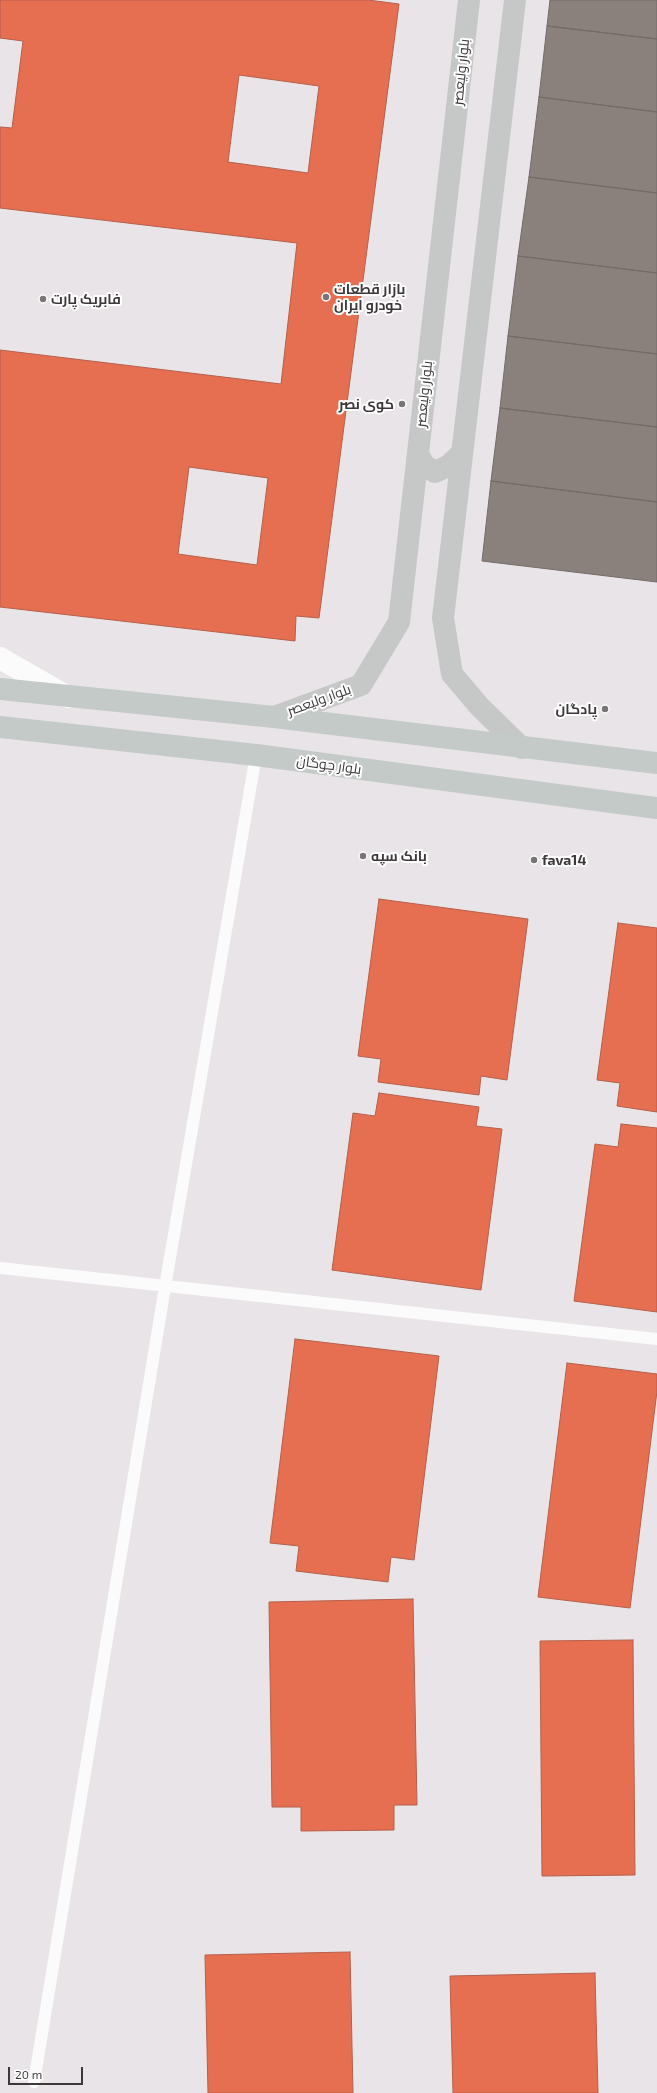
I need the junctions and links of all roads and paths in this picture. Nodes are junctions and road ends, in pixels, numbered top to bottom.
1 (469, 0) edge
2 (515, 0) edge
3 (462, 453) junction
4 (418, 455) junction
5 (0, 658) edge
6 (0, 689) edge
7 (68, 697) junction
8 (274, 717) junction
9 (0, 727) edge
10 (522, 748) junction
11 (256, 755) junction
12 (657, 763) edge
13 (657, 808) edge
14 (0, 1268) edge
15 (164, 1287) junction
16 (657, 1339) edge
17 (34, 2082) dead end

1 - 4 main road, بلوار ولیعصر
2 - 3 main road
3 - 4 main road
3 - 10 main road
4 - 8 main road, بلوار ولیعصر
5 - 7 street
6 - 7 main road
7 - 8 main road
8 - 10 main road
9 - 11 main road, بلوار چوگان
10 - 12 main road
11 - 13 main road, بلوار چوگان
11 - 15 lane
14 - 15 lane
15 - 16 lane
15 - 17 lane

